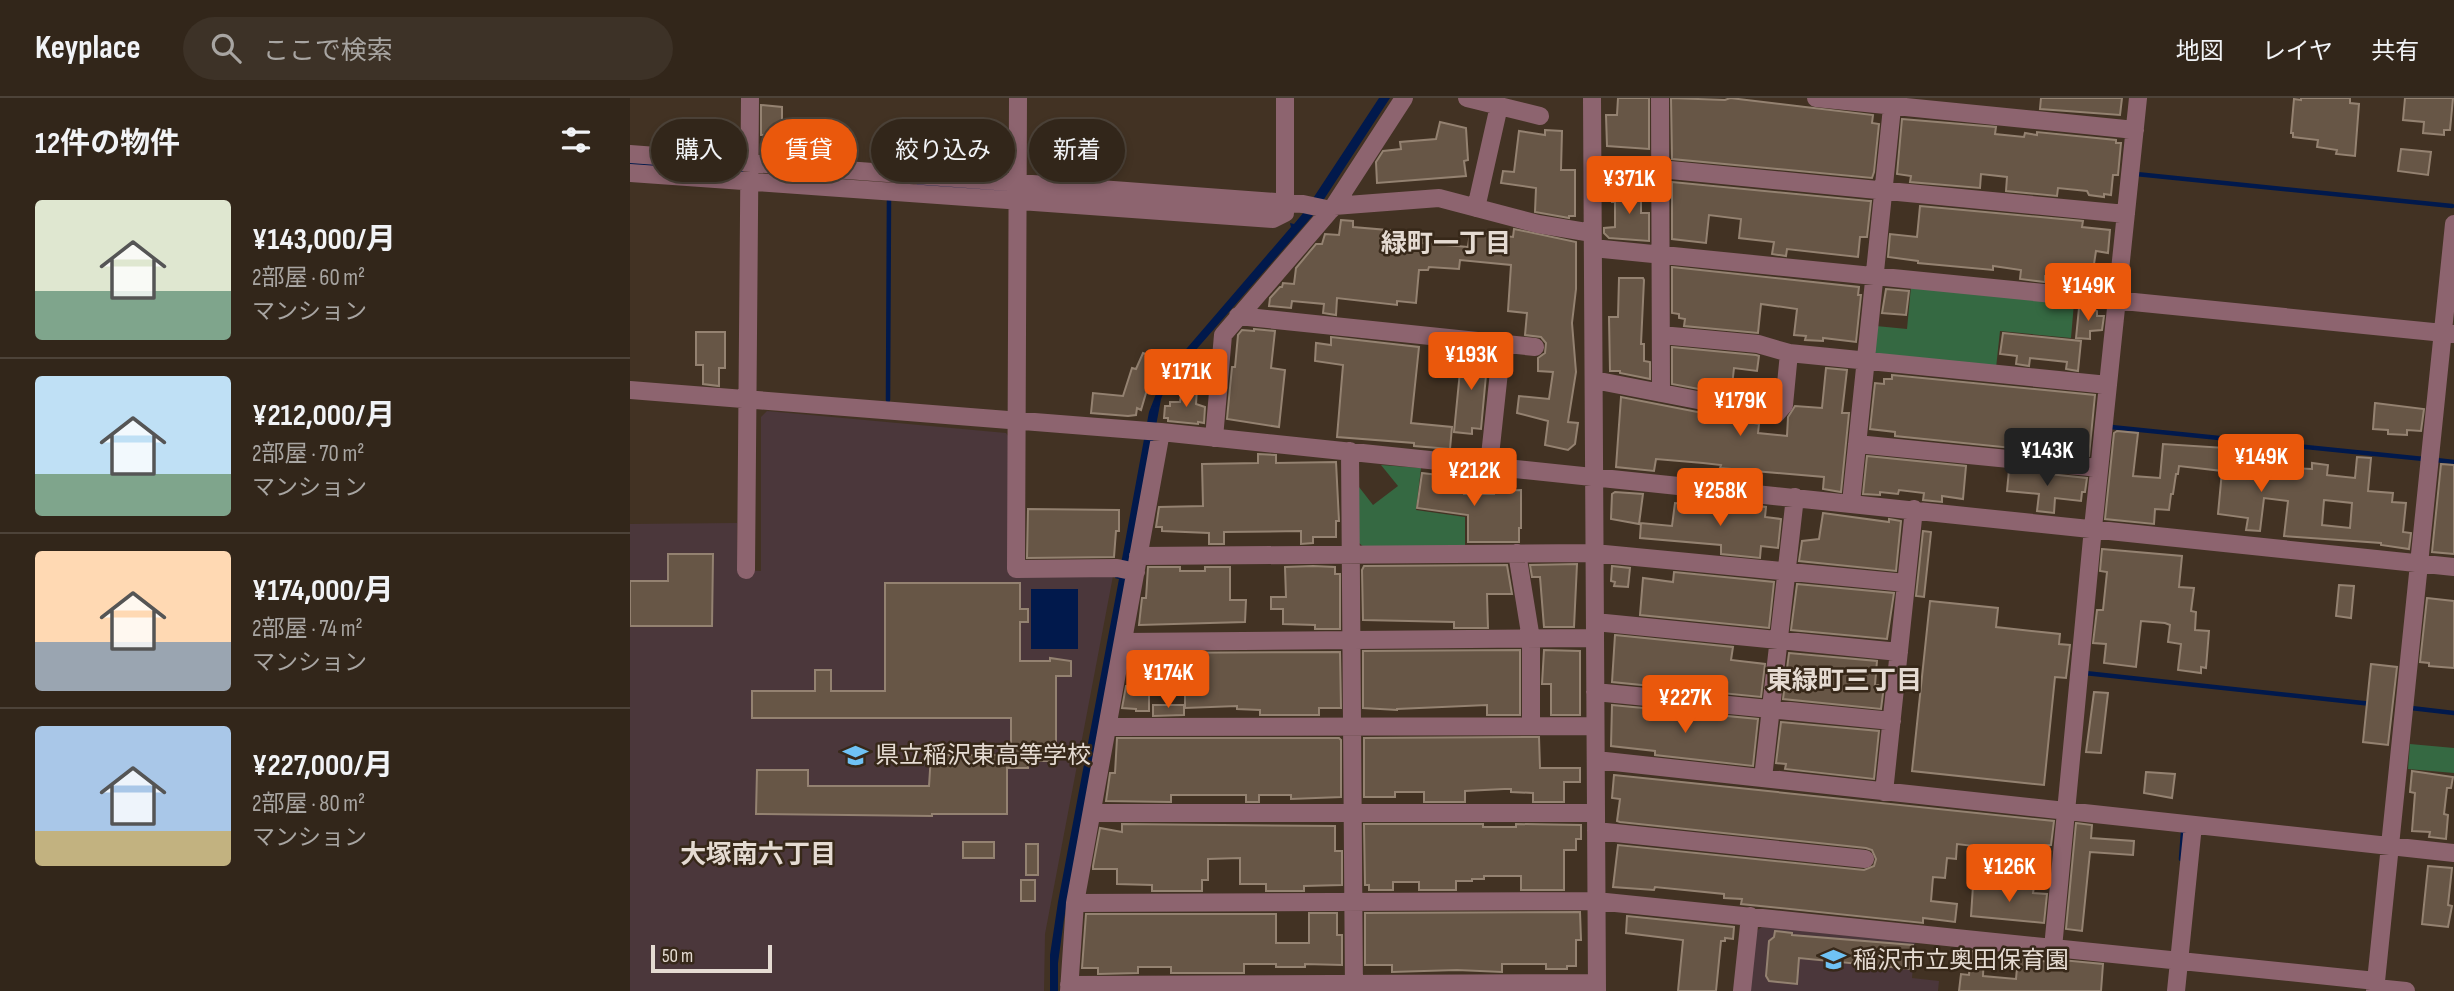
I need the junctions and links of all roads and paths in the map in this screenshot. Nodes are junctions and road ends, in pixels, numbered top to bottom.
1 (750, 98) edge
2 (1018, 98) edge
3 (1285, 98) edge
4 (1404, 98) edge
5 (1466, 98) edge
6 (1592, 98) edge
7 (1660, 98) edge
8 (1816, 98) edge
9 (2138, 98) edge
10 (1892, 101) edge
11 (1499, 106) junction
12 (1540, 116) dead end
13 (2135, 130) junction
14 (630, 154) edge
15 (1660, 169) junction
16 (750, 172) junction
17 (630, 173) edge
18 (1018, 182) junction
19 (1883, 190) junction
20 (1018, 201) junction
21 (1285, 202) junction
22 (1329, 208) junction
23 (1476, 208) junction
24 (2126, 214) junction
25 (2454, 224) edge
26 (1593, 241) junction
27 (1660, 255) junction
28 (1874, 276) junction
29 (2117, 301) junction
30 (1238, 316) junction
31 (2448, 333) edge
32 (1661, 335) junction
33 (1502, 344) junction
34 (1535, 347) dead end
35 (1789, 354) junction
36 (1866, 361) junction
37 (1594, 380) junction
38 (2108, 385) junction
39 (630, 390) edge
40 (1661, 393) junction
41 (748, 399) junction
42 (1017, 422) junction
43 (1159, 432) junction
44 (1214, 438) junction
45 (1857, 444) junction
46 (1350, 451) junction
47 (1489, 465) junction
48 (2099, 468) junction
49 (1594, 476) junction
50 (1795, 497) junction
51 (1851, 503) junction
52 (1914, 509) junction
53 (2093, 528) junction
54 (1517, 553) junction
55 (1594, 553) junction
56 (1351, 554) junction
57 (2419, 564) junction
58 (1131, 567) junction
59 (2454, 567) edge
60 (746, 570) dead end
61 (1786, 571) junction
62 (1906, 583) junction
63 (1595, 630) junction
64 (1531, 639) junction
65 (1352, 640) junction
66 (1779, 640) junction
67 (1124, 642) junction
68 (1899, 652) junction
69 (1595, 692) junction
70 (1771, 709) junction
71 (1892, 721) junction
72 (1352, 726) junction
73 (1531, 726) junction
74 (1595, 726) junction
75 (1109, 727) junction
76 (1595, 760) junction
77 (1763, 779) junction
78 (1884, 792) junction
79 (2066, 812) junction
80 (1093, 813) junction
81 (1353, 813) junction
82 (1596, 822) junction
83 (2193, 825) junction
84 (2390, 846) junction
85 (2454, 853) edge
86 (1865, 859) dead end
87 (1596, 901) junction
88 (1354, 902) junction
89 (1075, 903) junction
90 (1750, 916) junction
91 (2053, 948) junction
92 (2179, 961) junction
93 (1597, 987) edge
94 (2376, 987) edge
95 (1069, 988) edge
96 (1354, 988) edge
97 (1742, 991) edge
98 (2176, 991) edge
99 (2406, 991) edge

1 - 16 street
2 - 18 street
3 - 21 street
4 - 22 street
5 - 11 street
6 - 26 street
7 - 15 street
8 - 10 street
9 - 13 street
10 - 13 street
10 - 19 street
11 - 12 street
11 - 23 street
13 - 24 street
14 - 16 street
15 - 19 street
15 - 27 street
16 - 17 street
16 - 18 street
16 - 20 street
16 - 41 street
18 - 20 street
18 - 21 street
19 - 24 street
19 - 28 street
20 - 21 street
20 - 42 street
21 - 22 street
22 - 23 street
22 - 30 street
23 - 26 street
24 - 29 street
25 - 31 street
26 - 27 street
26 - 37 street
27 - 28 street
27 - 32 street
28 - 29 street
28 - 36 street
29 - 31 street
29 - 38 street
30 - 33 street
30 - 44 street
31 - 57 street
32 - 35 street
32 - 40 street
33 - 34 street
33 - 47 street
35 - 36 street
35 - 40 street
36 - 38 street
36 - 45 street
37 - 40 street
37 - 49 street
38 - 48 street
39 - 41 street
41 - 42 street
41 - 60 street
42 - 43 street
42 - 58 street
43 - 44 street
43 - 58 street
44 - 46 street
45 - 48 street
45 - 51 street
46 - 47 street
46 - 56 street
47 - 49 street
48 - 53 street
49 - 50 street
49 - 55 street
50 - 51 street
50 - 61 street
51 - 52 street
52 - 53 street
52 - 62 street
53 - 57 street
53 - 79 street
54 - 55 street
54 - 56 street
54 - 64 street
55 - 61 street
55 - 63 street
56 - 58 street
56 - 65 street
57 - 59 street
57 - 84 street
58 - 67 street
61 - 62 street
61 - 66 street
62 - 68 street
63 - 64 street
63 - 66 street
63 - 69 street
64 - 65 street
64 - 73 street
65 - 67 street
65 - 72 street
66 - 68 street
66 - 70 street
67 - 75 street
68 - 71 street
69 - 70 street
69 - 74 street
70 - 71 street
70 - 77 street
71 - 78 street
72 - 73 street
72 - 75 street
72 - 81 street
73 - 74 street
74 - 76 street
75 - 80 street
76 - 77 street
76 - 82 street
77 - 78 street
78 - 79 street
79 - 83 street
79 - 91 street
80 - 81 street
80 - 89 street
81 - 82 street
81 - 88 street
82 - 86 street
82 - 87 street
83 - 84 street
83 - 92 street
84 - 85 street
84 - 94 street
87 - 88 street
87 - 90 street
87 - 93 street
88 - 89 street
88 - 96 street
89 - 95 street
90 - 91 street
90 - 97 street
91 - 92 street
92 - 94 street
92 - 98 street
93 - 96 street
94 - 99 street
95 - 96 street

